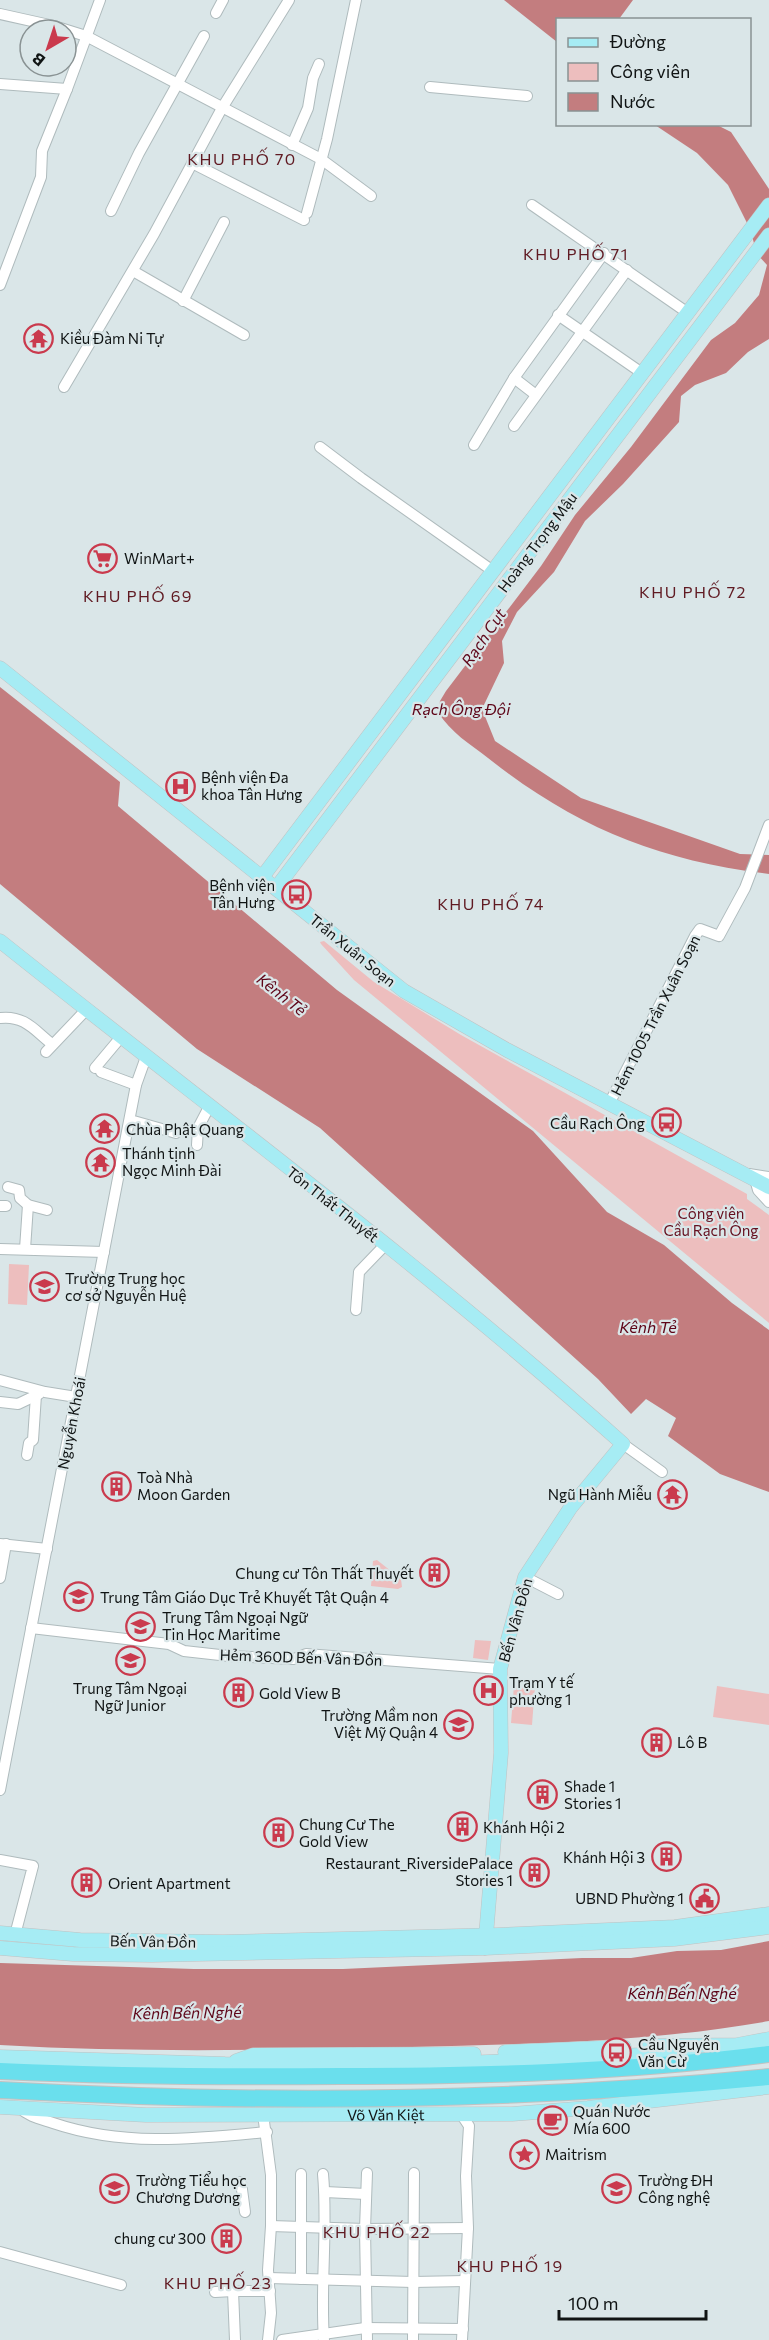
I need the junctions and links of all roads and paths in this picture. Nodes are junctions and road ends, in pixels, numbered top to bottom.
1 (100, 0) edge
2 (223, 0) edge
3 (288, 0) edge
4 (356, 0) edge
5 (216, 13) dead end
6 (0, 14) edge
7 (86, 36) junction
8 (204, 36) dead end
9 (319, 64) dead end
10 (0, 84) edge
11 (177, 85) junction
12 (430, 87) dead end
13 (67, 89) junction
14 (527, 96) dead end
15 (222, 108) junction
16 (292, 145) junction
17 (321, 159) junction
18 (192, 163) junction
19 (371, 196) dead end
20 (532, 205) dead end
21 (769, 205) edge
22 (111, 211) dead end
23 (224, 222) dead end
24 (769, 235) edge
25 (604, 253) junction
26 (627, 270) junction
27 (133, 271) junction
28 (0, 285) edge
29 (183, 301) junction
30 (688, 313) junction
31 (558, 315) junction
32 (702, 323) junction
33 (581, 331) junction
34 (244, 335) dead end
35 (642, 373) junction
36 (514, 378) junction
37 (64, 387) dead end
38 (536, 395) junction
39 (514, 426) dead end
40 (594, 437) junction
41 (474, 445) dead end
42 (320, 447) dead end
43 (608, 448) junction
44 (493, 571) junction
45 (508, 581) junction
46 (0, 668) edge
47 (385, 715) junction
48 (399, 726) junction
49 (769, 825) edge
50 (263, 876) junction
51 (277, 887) junction
52 (0, 941) edge
53 (87, 1010) junction
54 (0, 1018) edge
55 (121, 1037) junction
56 (146, 1057) junction
57 (136, 1085) junction
58 (609, 1104) junction
59 (209, 1107) junction
60 (129, 1120) junction
61 (176, 1133) dead end
62 (197, 1145) dead end
63 (761, 1180) edge
64 (8, 1187) dead end
65 (769, 1202) edge
66 (28, 1205) junction
67 (47, 1210) dead end
68 (385, 1245) junction
69 (0, 1249) edge
70 (25, 1249) junction
71 (104, 1252) junction
72 (356, 1310) dead end
73 (0, 1380) edge
74 (40, 1393) junction
75 (76, 1396) junction
76 (0, 1402) edge
77 (623, 1444) junction
78 (27, 1455) dead end
79 (662, 1472) dead end
80 (3, 1544) edge
81 (47, 1549) junction
82 (525, 1577) junction
83 (0, 1578) edge
84 (558, 1594) dead end
85 (31, 1628) junction
86 (500, 1669) junction
87 (0, 1787) edge
88 (0, 1860) edge
89 (769, 1914) edge
90 (752, 1922) junction
91 (769, 1927) edge
92 (0, 1933) edge
93 (15, 1935) junction
94 (486, 1941) junction
95 (0, 1948) edge
96 (767, 2044) edge
97 (0, 2057) edge
98 (725, 2060) junction
99 (225, 2064) junction
100 (0, 2071) edge
101 (769, 2077) edge
102 (769, 2087) edge
103 (0, 2090) edge
104 (0, 2107) edge
105 (20, 2108) junction
106 (263, 2114) junction
107 (461, 2114) junction
108 (480, 2114) junction
109 (469, 2126) junction
110 (267, 2132) junction
111 (367, 2173) dead end
112 (301, 2174) dead end
113 (323, 2174) dead end
114 (414, 2174) dead end
115 (242, 2182) dead end
116 (325, 2192) junction
117 (366, 2194) junction
118 (245, 2212) dead end
119 (272, 2226) junction
120 (303, 2227) junction
121 (324, 2228) junction
122 (414, 2228) junction
123 (468, 2228) junction
124 (365, 2229) junction
125 (0, 2252) edge
126 (269, 2278) junction
127 (302, 2280) junction
128 (322, 2280) junction
129 (365, 2281) junction
130 (465, 2281) junction
131 (413, 2282) junction
132 (121, 2285) dead end
133 (233, 2291) junction
134 (270, 2291) junction
135 (215, 2292) dead end
136 (366, 2328) junction
137 (412, 2328) junction
138 (463, 2335) edge
139 (324, 2337) edge
140 (235, 2340) edge
141 (268, 2340) edge
142 (282, 2340) edge
143 (367, 2340) edge
144 (413, 2340) edge

1 - 7 street
2 - 5 street
3 - 15 street
4 - 17 street
6 - 7 street
7 - 11 street
7 - 13 street
8 - 11 street
9 - 16 street
10 - 13 street
11 - 15 street
11 - 22 street
12 - 14 street
13 - 28 street
15 - 16 street
15 - 18 street
16 - 17 street
17 - 18 street
17 - 19 street
18 - 27 street
20 - 25 street
21 - 30 main road, Hoàng Trọng Mậu
23 - 29 street
24 - 32 main road, Hoàng Trọng Mậu
25 - 26 street
25 - 31 street
26 - 30 street
26 - 33 street
27 - 29 street
27 - 37 street
29 - 34 street
30 - 32 main road
30 - 35 main road, Hoàng Trọng Mậu
31 - 33 street
31 - 36 street
32 - 43 main road, Hoàng Trọng Mậu
33 - 35 street
33 - 38 street
35 - 40 main road, Hoàng Trọng Mậu
36 - 38 street
36 - 41 street
38 - 39 street
40 - 43 main road
40 - 44 main road, Hoàng Trọng Mậu
42 - 44 street
43 - 45 main road, Hoàng Trọng Mậu
44 - 45 main road
44 - 47 main road, Hoàng Trọng Mậu
45 - 48 main road, Hoàng Trọng Mậu
46 - 50 main road, Trần Xuân Soạn
47 - 48 main road
47 - 50 main road, Hoàng Trọng Mậu
48 - 51 main road, Hoàng Trọng Mậu
49 - 58 street, Hẻm 1005 Trần Xuân Soạn
50 - 51 main road, Trần Xuân Soạn
51 - 58 main road, Trần Xuân Soạn
52 - 53 main road, Tôn Thất Thuyết
53 - 54 street
53 - 55 main road, Tôn Thất Thuyết
55 - 56 main road, Tôn Thất Thuyết
55 - 57 street
56 - 57 street, Nguyễn Khoái
56 - 59 main road, Tôn Thất Thuyết
57 - 60 street, Nguyễn Khoái
58 - 63 main road, Trần Xuân Soạn
59 - 62 street
59 - 68 main road, Tôn Thất Thuyết
60 - 61 street
60 - 71 street, Nguyễn Khoái
63 - 65 street, Trần Xuân Soạn
64 - 66 street
66 - 67 street
66 - 70 street
68 - 72 street
68 - 77 main road, Tôn Thất Thuyết
69 - 70 street
70 - 71 street
71 - 75 street, Nguyễn Khoái
73 - 74 street
74 - 75 street
74 - 76 street
74 - 78 street
75 - 81 street, Nguyễn Khoái
77 - 79 street, Tôn Thất Thuyết
77 - 82 main road, Bến Vân Đồn
80 - 81 street
80 - 83 street
81 - 85 street, Nguyễn Khoái
82 - 84 street
82 - 86 main road, Bến Vân Đồn
85 - 86 street, Hẻm 360D Bến Vân Đồn
85 - 87 street, Nguyễn Khoái
86 - 94 main road, Bến Vân Đồn
88 - 93 street
89 - 90 main road
90 - 91 main road
90 - 94 main road, Bến Vân Đồn
92 - 93 main road, Bến Vân Đồn
93 - 94 main road, Bến Vân Đồn
94 - 95 main road, Bến Vân Đồn
96 - 98 highway
96 - 99 main road
97 - 99 main road
98 - 99 main road
98 - 100 highway
101 - 103 highway, Võ Văn Kiệt
102 - 108 main road, Võ Văn Kiệt
104 - 105 main road, Võ Văn Kiệt
105 - 106 main road, Võ Văn Kiệt
105 - 110 street
106 - 107 main road, Võ Văn Kiệt
106 - 110 street
107 - 108 main road, Võ Văn Kiệt
107 - 109 street
108 - 109 street
109 - 123 street
110 - 119 street
111 - 117 street
112 - 120 street
113 - 116 street
114 - 122 street
115 - 118 street
116 - 117 street
116 - 121 street
117 - 124 street
119 - 120 street
119 - 126 street
120 - 121 street
120 - 127 street
121 - 124 street
121 - 128 street
122 - 123 street
122 - 124 street
122 - 131 street
123 - 130 street
124 - 129 street
125 - 132 street
126 - 127 street
126 - 134 street
127 - 128 street
128 - 129 street
128 - 139 street
129 - 131 street
129 - 136 street
130 - 131 street
130 - 138 street
131 - 137 street
133 - 134 street
133 - 135 street
133 - 140 street
134 - 141 street
136 - 137 street
136 - 139 street
136 - 143 street
137 - 138 street
137 - 144 street
139 - 142 street

